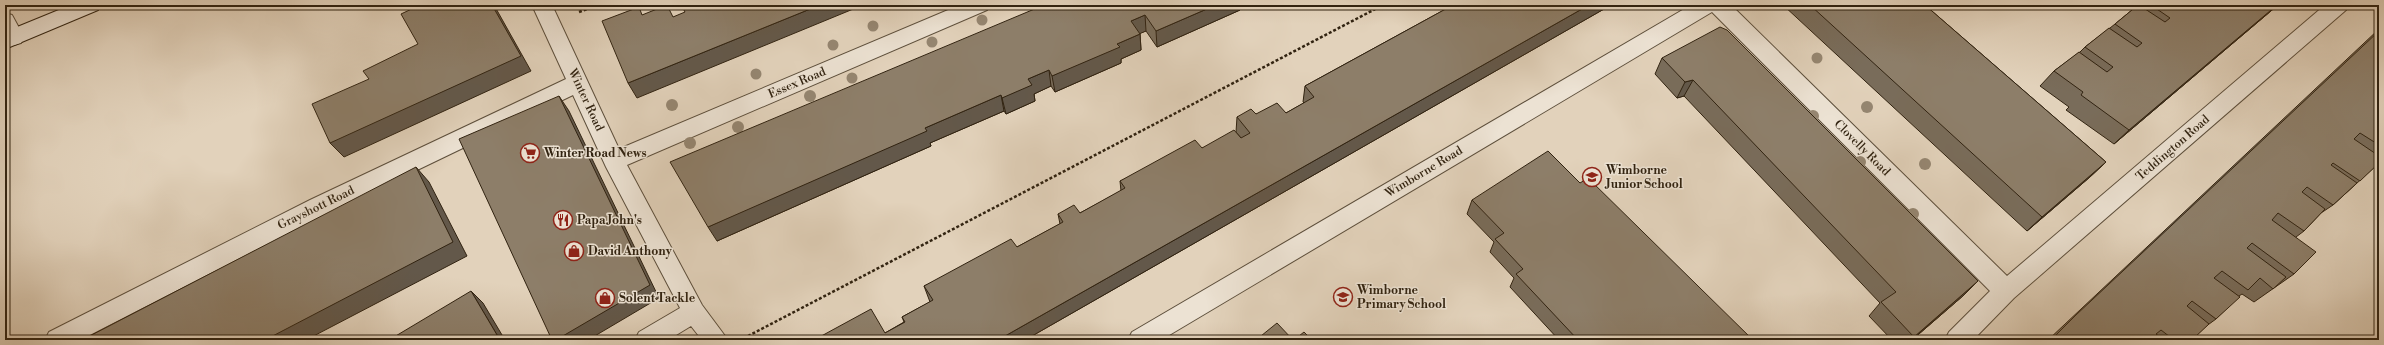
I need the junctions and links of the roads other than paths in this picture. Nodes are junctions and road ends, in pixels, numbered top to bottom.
1 (91, 5) edge
2 (542, 5) edge
3 (980, 5) edge
4 (1708, 5) edge
5 (1718, 5) edge
6 (2339, 5) edge
7 (8, 33) edge
8 (578, 83) junction
9 (614, 161) junction
10 (2006, 291) junction
11 (694, 312) junction
12 (57, 340) edge
13 (647, 340) edge
14 (716, 340) edge
15 (1140, 340) edge
16 (1957, 340) edge

1 - 7 street
2 - 8 street, Winter Road
3 - 9 street, Essex Road
4 - 15 street, Wimborne Road
5 - 10 street, Clovelly Road
6 - 10 street, Teddington Road
8 - 9 street, Winter Road
8 - 12 street, Grayshott Road
9 - 11 street, Winter Road
10 - 16 street, Teddington Road
11 - 13 street
11 - 14 street, Winter Road

